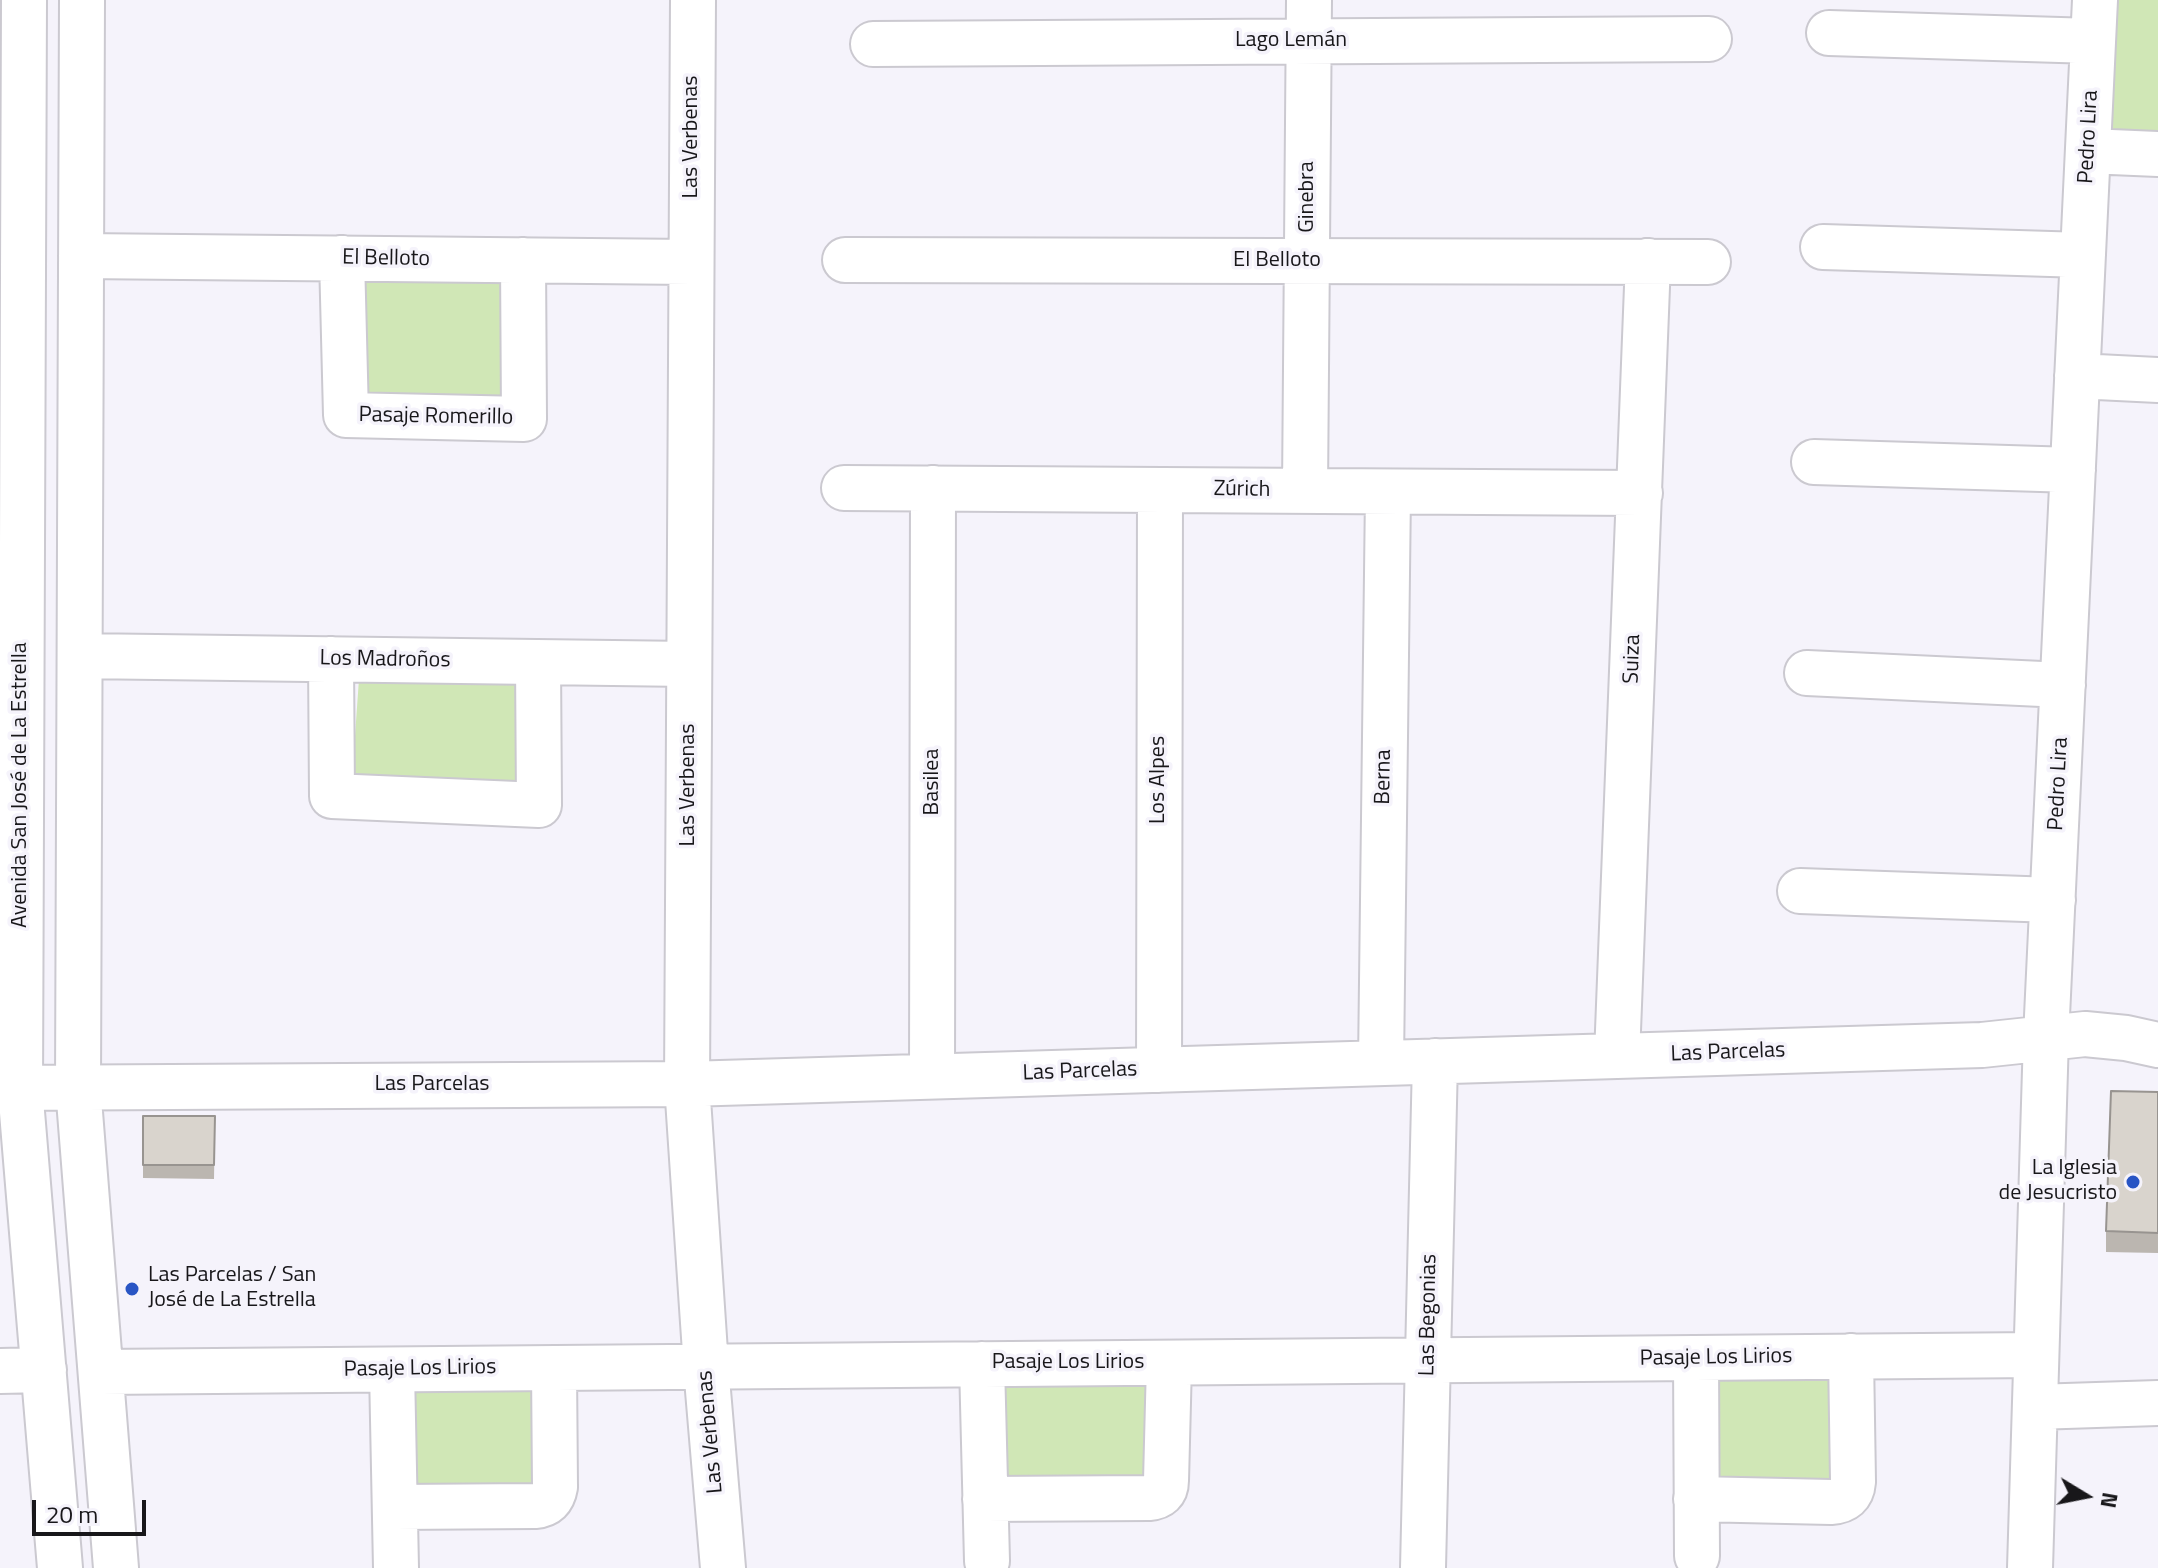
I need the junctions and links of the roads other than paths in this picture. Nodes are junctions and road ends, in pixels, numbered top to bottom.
1 (24, 0) edge
2 (82, 0) edge
3 (693, 0) edge
4 (1309, 21) edge
5 (2094, 21) edge
6 (1829, 33) dead end
7 (1709, 39) dead end
8 (873, 44) dead end
9 (2088, 151) junction
10 (2158, 154) edge
11 (1823, 247) dead end
12 (11, 250) edge
13 (2083, 255) junction
14 (81, 256) junction
15 (342, 258) junction
16 (523, 260) junction
17 (845, 260) dead end
18 (1307, 261) junction
19 (1648, 261) junction
20 (691, 262) junction
21 (1708, 262) dead end
22 (2077, 376) junction
23 (2158, 380) edge
24 (1814, 462) dead end
25 (2073, 470) junction
26 (844, 488) dead end
27 (933, 488) junction
28 (1160, 490) junction
29 (1305, 491) junction
30 (1388, 492) junction
31 (1640, 493) junction
32 (11, 656) edge
33 (80, 656) junction
34 (331, 659) junction
35 (538, 662) junction
36 (689, 664) junction
37 (1807, 673) dead end
38 (2063, 685) junction
39 (1800, 891) dead end
40 (2053, 900) junction
41 (2046, 1037) junction
42 (2158, 1045) edge
43 (1617, 1056) junction
44 (1435, 1061) junction
45 (1381, 1063) junction
46 (1159, 1070) junction
47 (932, 1076) junction
48 (687, 1084) junction
49 (78, 1087) junction
50 (10, 1088) edge
51 (2036, 1355) junction
52 (1851, 1356) junction
53 (1696, 1358) junction
54 (1428, 1360) junction
55 (1169, 1363) junction
56 (982, 1364) junction
57 (706, 1367) junction
58 (554, 1368) junction
59 (44, 1370) junction
60 (392, 1370) junction
61 (0, 1371) edge
62 (101, 1372) junction
63 (2158, 1403) edge
64 (2035, 1407) junction
65 (985, 1499) junction
66 (1696, 1499) junction
67 (395, 1507) junction
68 (1697, 1556) dead end
69 (987, 1561) dead end
70 (60, 1568) edge
71 (116, 1568) edge
72 (396, 1568) edge
73 (723, 1568) edge
74 (1423, 1568) edge
75 (2030, 1568) edge

1 - 12 street, Avenida San José de La Estrella
2 - 14 street
3 - 20 street, Las Verbenas
4 - 7 street, Lago Lemán
4 - 8 street, Lago Lemán
4 - 18 street, Ginebra
5 - 6 street
5 - 9 street, Pedro Lira
9 - 10 street
9 - 13 street, Pedro Lira
11 - 13 street
12 - 32 street, Avenida San José de La Estrella
13 - 22 street, Pedro Lira
14 - 15 street, El Belloto
14 - 33 street
15 - 16 street, El Belloto
15 - 16 street, Pasaje Romerillo
16 - 20 street, El Belloto
17 - 18 street, El Belloto
18 - 19 street, El Belloto
18 - 29 street, Ginebra
19 - 21 street, El Belloto
19 - 31 street, Suiza
20 - 36 street, Las Verbenas
22 - 23 street
22 - 25 street, Pedro Lira
24 - 25 street
25 - 38 street, Pedro Lira
26 - 27 street, Zúrich
27 - 28 street, Zúrich
27 - 47 street, Basilea
28 - 29 street, Zúrich
28 - 46 street, Los Alpes
29 - 30 street, Zúrich
30 - 31 street, Zúrich
30 - 45 street, Berna
31 - 43 street, Suiza
32 - 50 street, Avenida San José de La Estrella
33 - 34 street, Los Madroños
33 - 49 street
34 - 35 street, Los Madroños
34 - 35 street
35 - 36 street, Los Madroños
36 - 48 street, Las Verbenas
37 - 38 street
38 - 40 street, Pedro Lira
39 - 40 street
40 - 41 street, Pedro Lira
41 - 42 street, Las Parcelas
41 - 43 street, Las Parcelas
41 - 51 street, Pedro Lira
43 - 44 street, Las Parcelas
44 - 45 street, Las Parcelas
44 - 54 street, Las Begonias
45 - 46 street, Las Parcelas
46 - 47 street, Las Parcelas
47 - 48 street, Las Parcelas
48 - 49 street, Las Parcelas
48 - 57 street, Las Verbenas
49 - 50 street, Las Parcelas
49 - 62 street
50 - 59 street, Avenida San José de La Estrella
51 - 52 street, Pasaje Los Lirios
51 - 64 street, Pedro Lira
52 - 53 street, Pasaje Los Lirios
52 - 66 street
53 - 54 street, Pasaje Los Lirios
53 - 66 street
54 - 55 street, Pasaje Los Lirios
54 - 74 street, Las Begonias
55 - 56 street, Pasaje Los Lirios
55 - 65 street
56 - 57 street, Pasaje Los Lirios
56 - 65 street
57 - 58 street, Pasaje Los Lirios
57 - 73 street, Las Verbenas
58 - 60 street, Pasaje Los Lirios
58 - 67 street
59 - 61 street
59 - 70 street, Avenida San José de La Estrella
60 - 62 street, Pasaje Los Lirios
60 - 67 street
62 - 71 street
63 - 64 street
64 - 75 street, Pedro Lira
65 - 69 street
66 - 68 street
67 - 72 street

